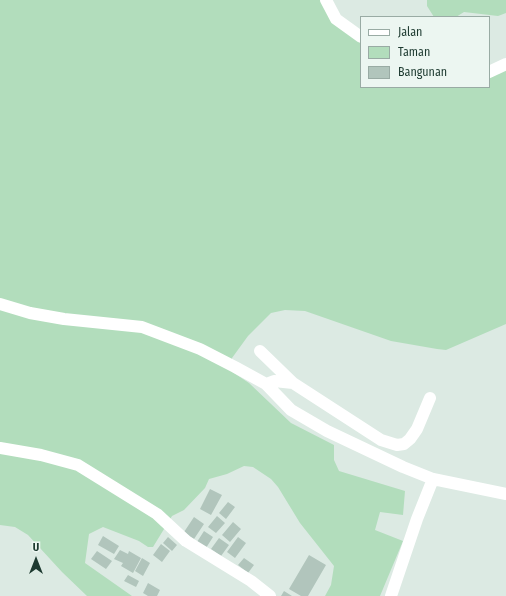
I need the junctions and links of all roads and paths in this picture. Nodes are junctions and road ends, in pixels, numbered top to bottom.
1 (326, 0) edge
2 (360, 36) edge
3 (506, 64) edge
4 (490, 72) edge
5 (0, 304) edge
6 (260, 351) dead end
7 (293, 383) junction
8 (266, 384) junction
9 (430, 398) dead end
10 (0, 448) edge
11 (433, 479) junction
12 (506, 494) edge
13 (270, 596) edge
14 (391, 596) edge

1 - 2 street
3 - 4 street
5 - 8 street
6 - 7 street
7 - 8 street
7 - 9 street
8 - 11 street
10 - 13 street
11 - 12 street
11 - 14 street

